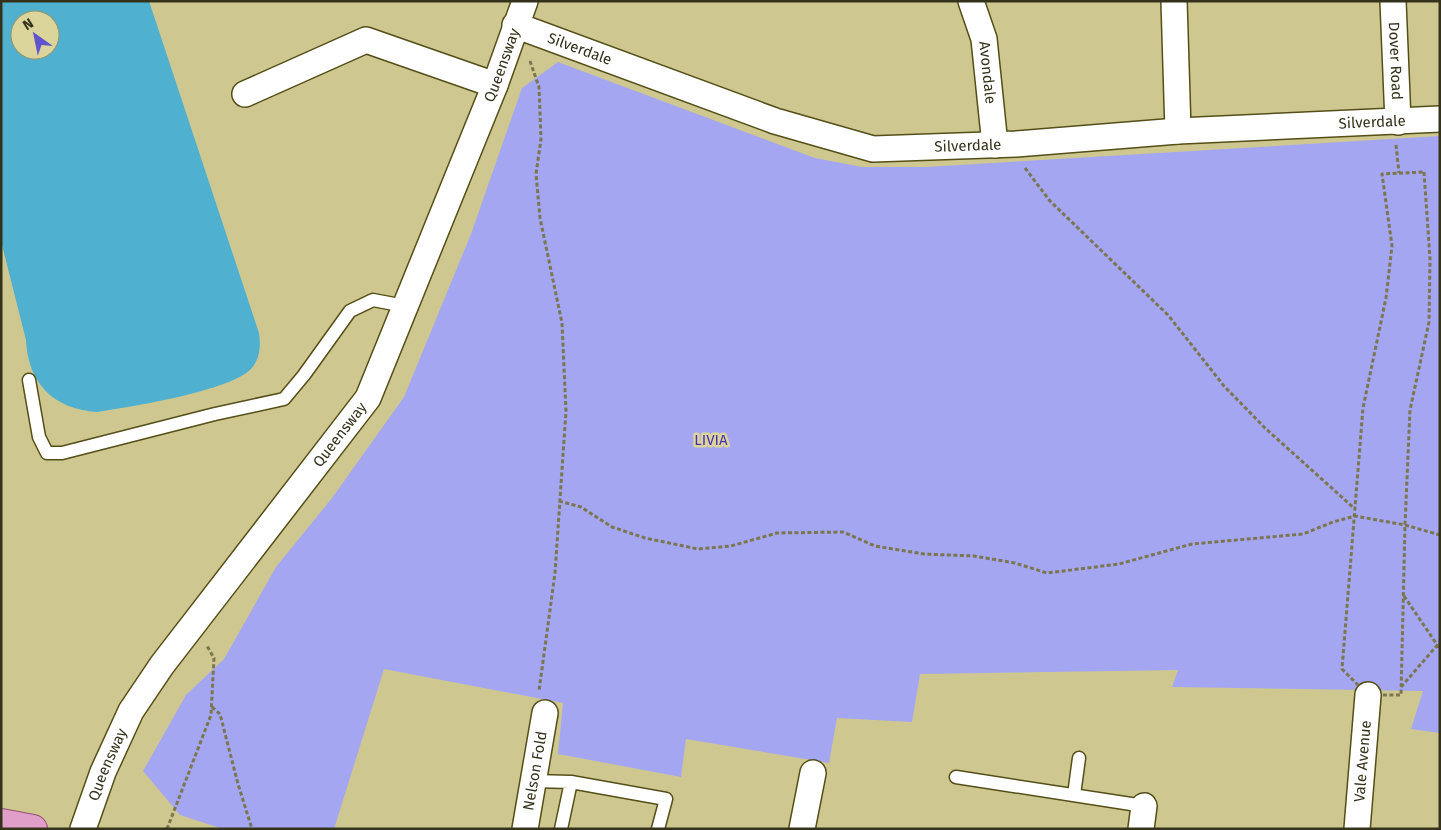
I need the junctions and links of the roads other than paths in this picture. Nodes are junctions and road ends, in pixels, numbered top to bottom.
1 (525, 1) edge
2 (971, 1) edge
3 (1174, 1) edge
4 (1393, 1) edge
5 (515, 25) junction
6 (495, 85) junction
7 (245, 94) dead end
8 (1440, 119) edge
9 (1398, 122) junction
10 (1178, 131) junction
11 (1006, 144) junction
12 (405, 306) junction
13 (29, 380) dead end
14 (1368, 695) road end
15 (545, 713) road end
16 (1079, 758) dead end
17 (813, 773) dead end
18 (956, 778) dead end
19 (533, 781) junction
20 (571, 782) junction
21 (1074, 795) junction
22 (1142, 817) edge
23 (1, 823) edge
24 (33, 829) edge
25 (83, 829) edge
26 (524, 829) edge
27 (560, 829) edge
28 (658, 829) edge
29 (802, 829) edge
30 (1357, 829) edge

1 - 5 street, Queensway
2 - 11 street, Avondale
3 - 10 street
4 - 9 street, Dover Road
5 - 6 street, Queensway
5 - 11 street, Silverdale
6 - 7 street
6 - 12 street, Queensway
8 - 9 street, Silverdale
9 - 10 street, Silverdale
10 - 11 street, Silverdale
12 - 13 lane
12 - 25 street, Queensway
14 - 30 street, Vale Avenue
15 - 19 street, Nelson Fold
16 - 21 lane
17 - 29 street
18 - 21 lane
19 - 20 lane
19 - 26 street, Nelson Fold
20 - 27 lane
20 - 28 lane
21 - 22 lane
23 - 24 main road

